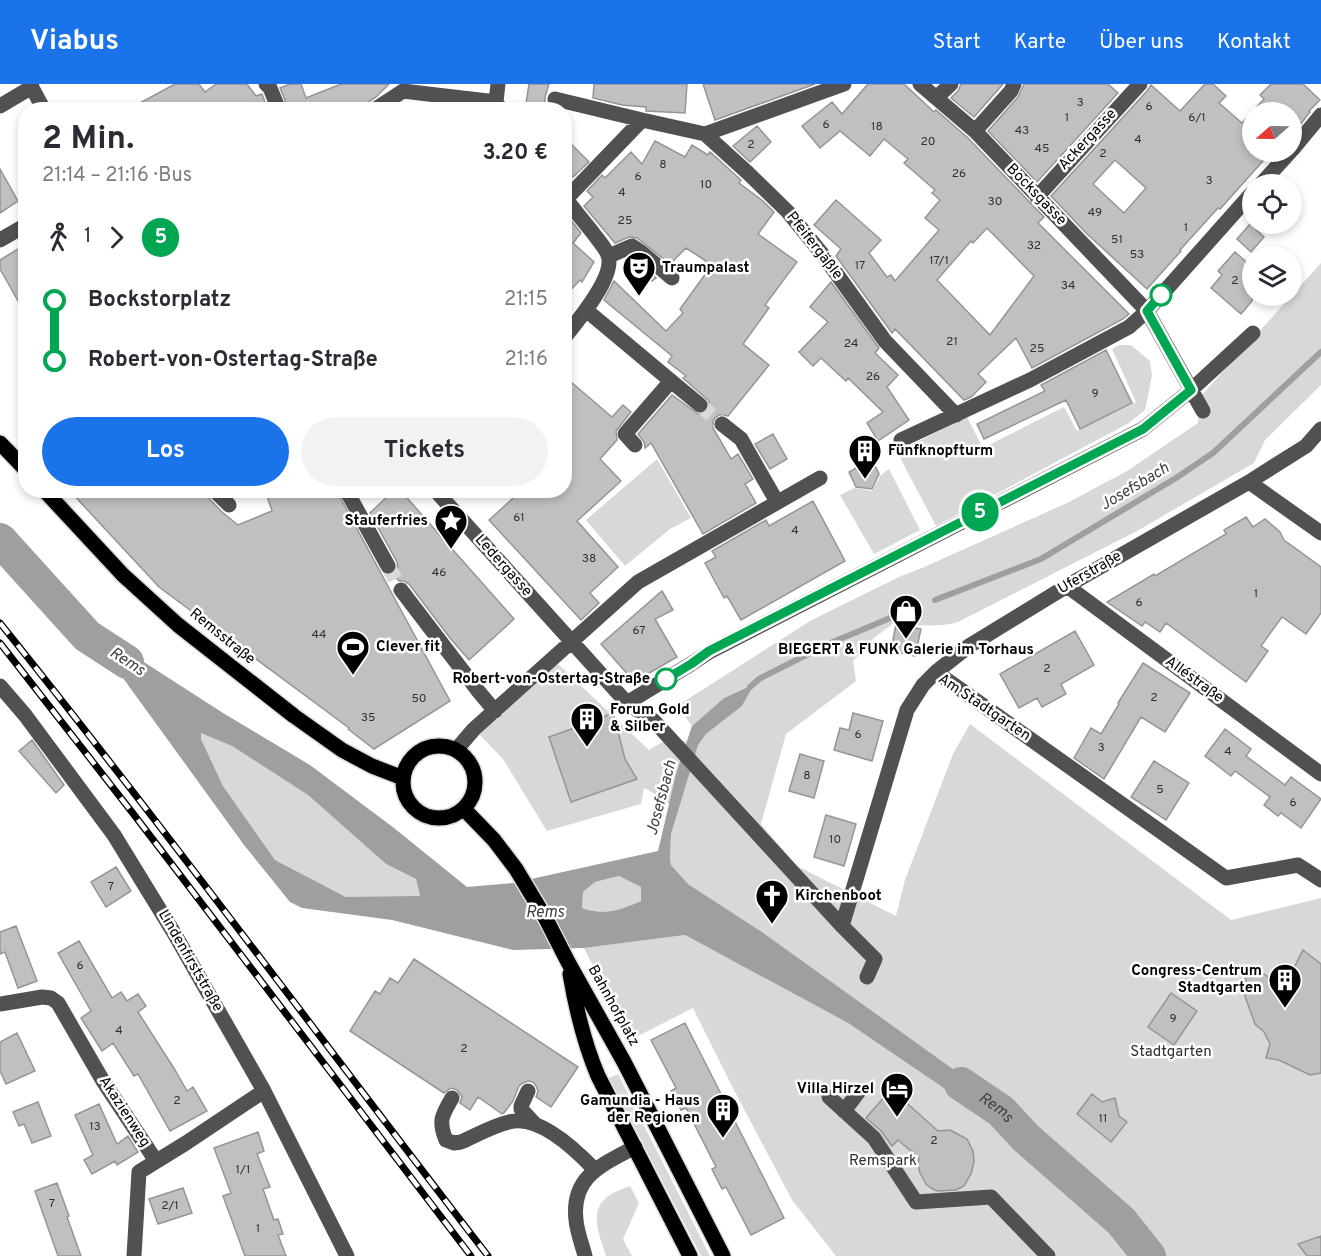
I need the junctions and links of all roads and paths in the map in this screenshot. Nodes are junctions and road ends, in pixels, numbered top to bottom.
1 (266, 84) edge
2 (498, 84) edge
3 (844, 84) edge
4 (920, 84) edge
5 (951, 84) edge
6 (1014, 84) edge
7 (1140, 84) edge
8 (31, 86) edge
9 (936, 98) junction
10 (555, 99) dead end
11 (40, 102) edge
12 (276, 102) edge
13 (386, 102) edge
14 (473, 102) edge
15 (498, 102) edge
16 (567, 102) edge
17 (572, 103) edge
18 (0, 106) edge
19 (1321, 116) edge
20 (642, 120) junction
21 (975, 131) junction
22 (705, 134) junction
23 (1302, 138) edge
24 (1281, 162) edge
25 (1270, 174) edge
26 (572, 191) edge
27 (1037, 197) junction
28 (1242, 205) edge
29 (572, 207) edge
30 (18, 230) edge
31 (0, 240) edge
32 (609, 256) junction
33 (672, 278) dead end
34 (586, 310) junction
35 (1147, 311) junction
36 (572, 328) edge
37 (1253, 333) dead end
38 (671, 381) junction
39 (1191, 390) junction
40 (700, 405) tunnel mouth
41 (1203, 411) dead end
42 (956, 415) junction
43 (722, 424) tunnel mouth
44 (1321, 429) edge
45 (900, 440) dead end
46 (0, 443) edge
47 (635, 445) dead end
48 (18, 462) edge
49 (820, 478) dead end
50 (1249, 482) junction
51 (51, 498) edge
52 (222, 498) edge
53 (352, 498) edge
54 (442, 498) edge
55 (777, 502) junction
56 (229, 505) dead end
57 (1321, 533) edge
58 (388, 566) tunnel mouth
59 (1067, 586) junction
60 (401, 590) tunnel mouth
61 (572, 642) junction
62 (936, 672) junction
63 (0, 686) edge
64 (627, 703) junction
65 (495, 711) junction
66 (456, 750) junction
67 (1321, 774) edge
68 (403, 778) junction
69 (464, 808) junction
70 (1321, 879) edge
71 (842, 926) junction
72 (568, 962) junction
73 (867, 978) dead end
74 (0, 1004) edge
75 (860, 1090) dead end
76 (264, 1091) junction
77 (528, 1091) dead end
78 (828, 1097) dead end
79 (452, 1098) dead end
80 (844, 1111) junction
81 (535, 1124) junction
82 (635, 1147) junction
83 (156, 1161) junction
84 (595, 1170) junction
85 (134, 1256) edge
86 (347, 1256) edge
87 (585, 1256) edge
88 (690, 1256) edge
89 (723, 1256) edge
90 (1048, 1256) edge

1 - 12 street
2 - 15 street
3 - 22 street
4 - 9 street, Bocksgasse
5 - 9 street
6 - 21 street
7 - 27 street, Ackergasse
8 - 11 street
8 - 18 street
9 - 21 street, Bocksgasse
10 - 16 street
13 - 14 street
17 - 20 street
19 - 23 street
20 - 22 street
20 - 26 street
21 - 27 street, Bocksgasse
22 - 42 street, Pfeifergäßle
24 - 25 street
27 - 35 street, Bocksgasse
28 - 35 street
29 - 32 street
30 - 31 street
32 - 33 street
32 - 34 street
34 - 36 street
34 - 38 street
35 - 39 street, Bocksgasse
35 - 42 street
37 - 39 street
38 - 40 street
38 - 47 street
39 - 41 street, Bocksgasse
39 - 64 street
42 - 45 street
43 - 55 street
44 - 50 street, Uferstraße
46 - 48 main road
49 - 55 street
50 - 57 street
50 - 59 street, Uferstraße
51 - 68 main road, Remsstraße
52 - 56 street
53 - 58 street
54 - 61 street, Ledergasse
55 - 61 street
59 - 62 street, Uferstraße
59 - 67 street, Alléstraße
60 - 65 street
61 - 64 street, Ledergasse
61 - 65 street
62 - 70 street, Am Stadtgarten
62 - 71 street, Am Stadtgarten
63 - 76 street, Lindenfirststraße
64 - 71 street, Ledergasse
65 - 66 street
66 - 68 main road
66 - 69 main road
68 - 69 main road
69 - 72 main road
71 - 73 street
72 - 82 main road, Bahnhofplatz
72 - 89 main road, Bahnhofplatz
74 - 83 street, Akazienweg
75 - 80 street
76 - 83 street, Akazienweg
76 - 86 street, Lindenfirststraße
77 - 81 street
78 - 80 street
79 - 81 street
80 - 90 street
81 - 84 street
82 - 84 street
82 - 88 main road, Bahnhofplatz
83 - 85 street
84 - 87 street

